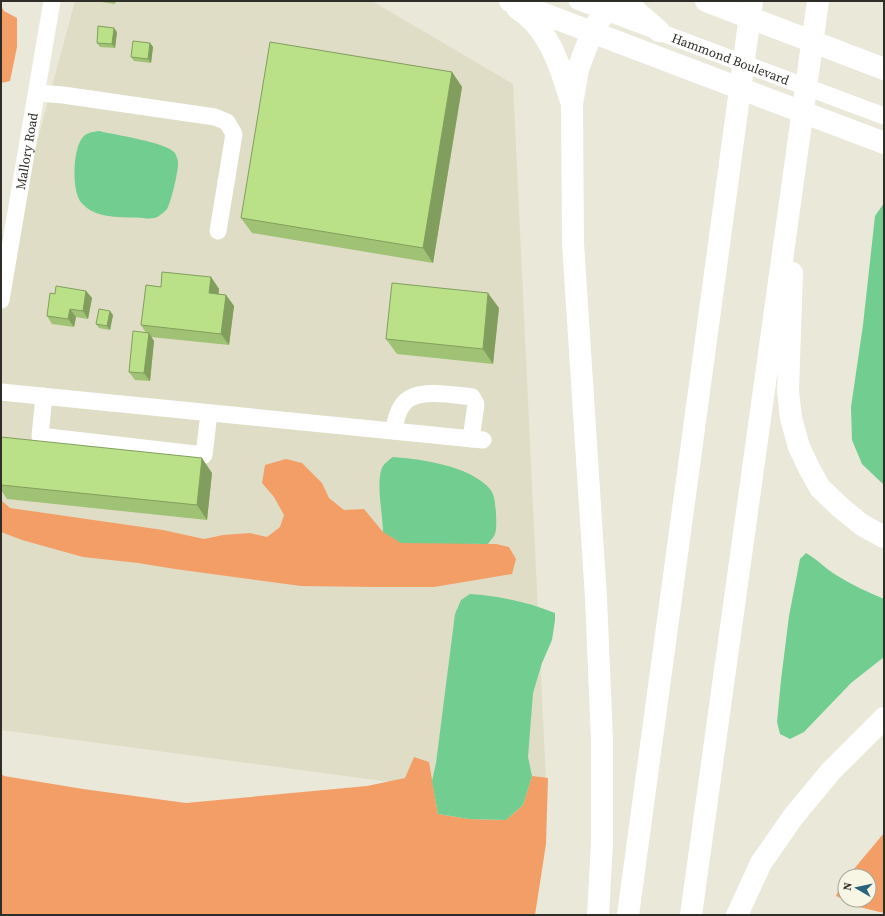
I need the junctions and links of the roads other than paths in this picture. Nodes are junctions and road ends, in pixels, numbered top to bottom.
1 (52, 1) edge
2 (509, 1) edge
3 (578, 1) edge
4 (628, 1) edge
5 (706, 1) edge
6 (752, 1) edge
7 (818, 1) edge
8 (613, 6) edge
9 (659, 30) junction
10 (592, 32) junction
11 (878, 67) edge
12 (36, 93) junction
13 (572, 104) junction
14 (884, 116) edge
15 (884, 143) edge
16 (794, 171) junction
17 (218, 231) dead end
18 (3, 279) edge
19 (1, 300) edge
20 (1, 392) edge
21 (44, 396) junction
22 (209, 413) junction
23 (394, 431) junction
24 (884, 537) edge
25 (884, 718) edge
26 (598, 915) edge
27 (628, 915) edge
28 (691, 915) edge
29 (737, 915) edge

1 - 12 street, Mallory Road
2 - 10 main road
2 - 13 main road
3 - 8 street, Hammond Boulevard
4 - 9 main road
5 - 11 main road
6 - 27 main road
7 - 16 main road
8 - 9 street, Hammond Boulevard
8 - 10 main road
9 - 14 street, Hammond Boulevard
10 - 13 main road
10 - 15 main road
12 - 17 street
12 - 18 street, Mallory Road
13 - 26 main road
16 - 24 main road
16 - 28 main road
18 - 19 street, Mallory Road
20 - 21 street
21 - 22 street
21 - 22 street
22 - 23 street
23 - 23 street
25 - 29 main road

